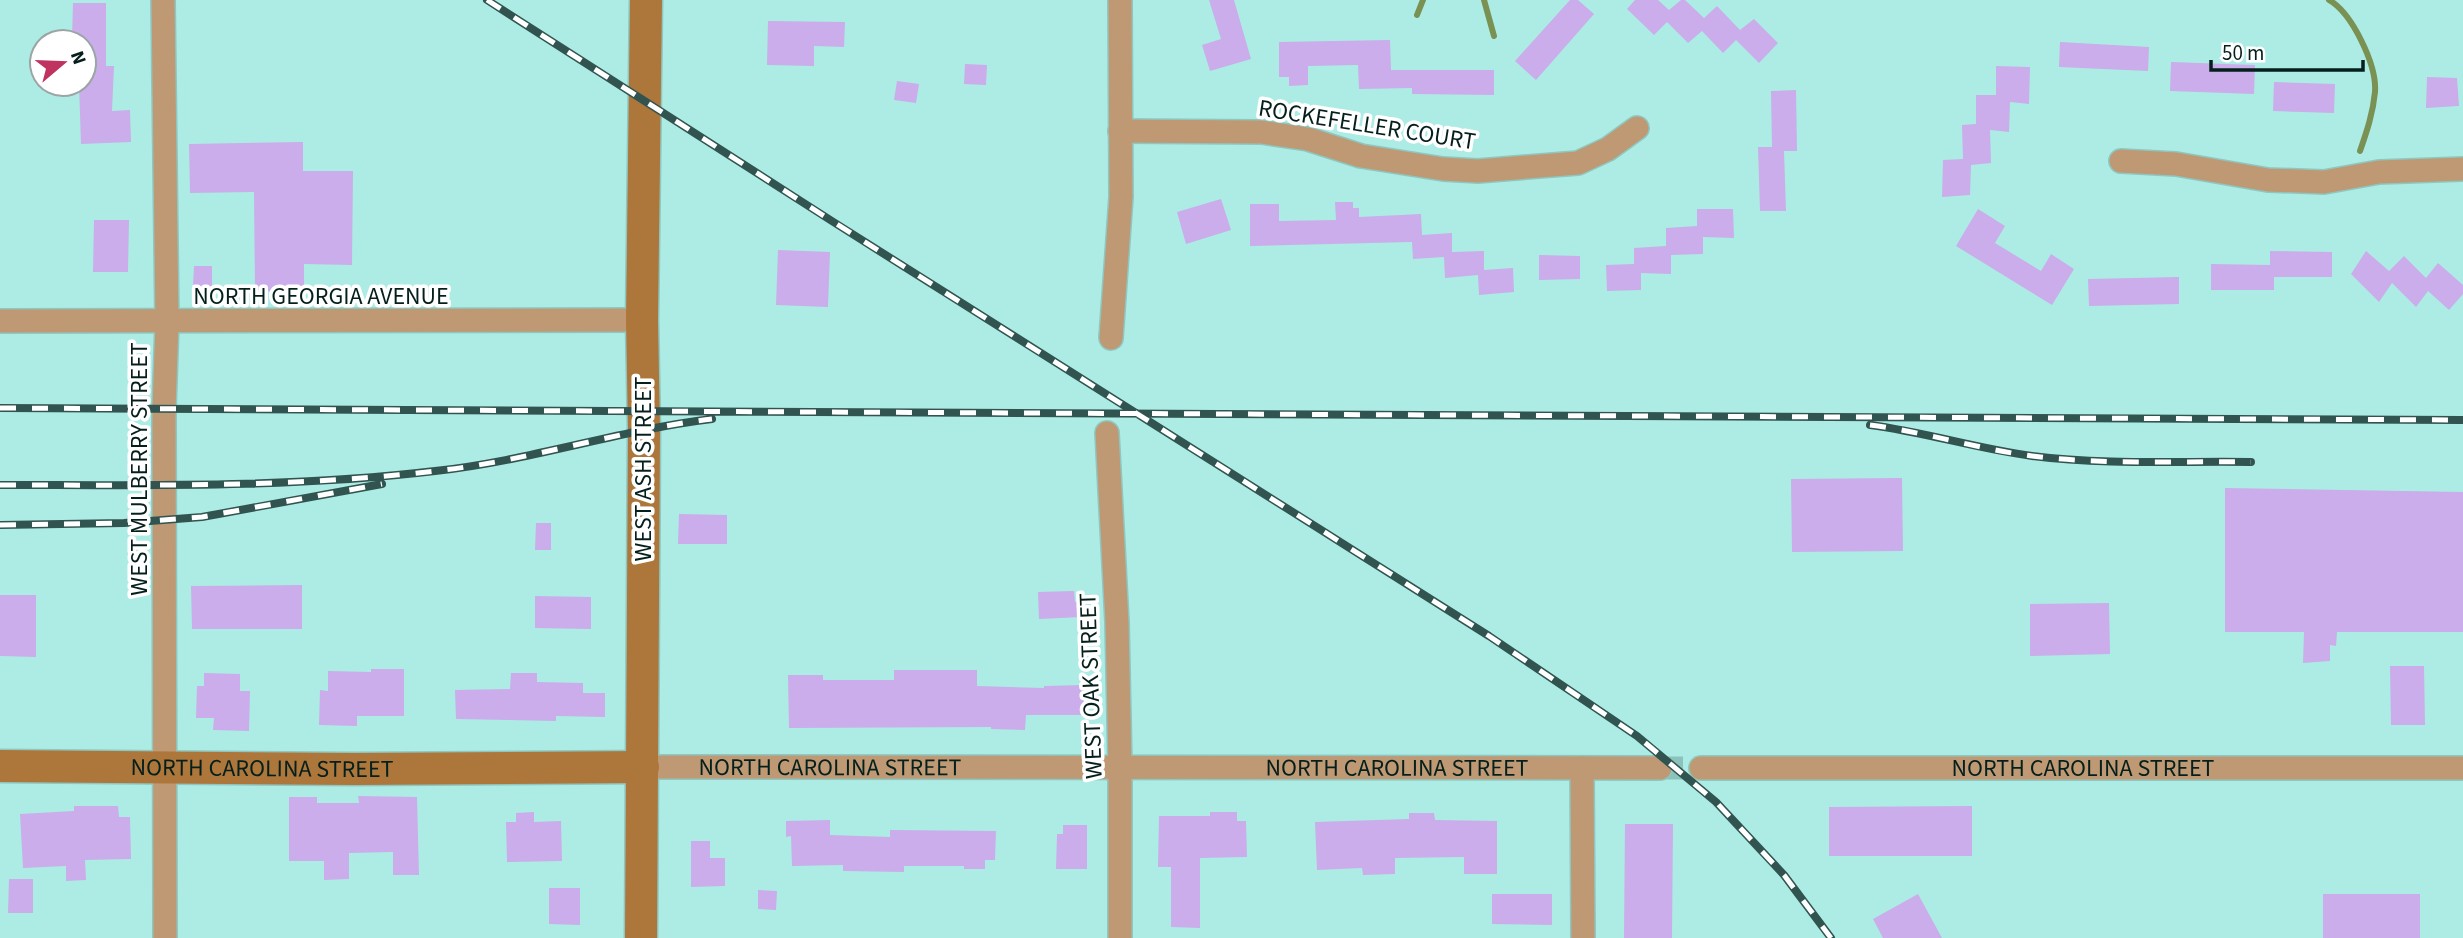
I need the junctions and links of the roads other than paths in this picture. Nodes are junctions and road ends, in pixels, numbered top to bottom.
1 (163, 0) edge
2 (646, 0) edge
3 (1120, 0) edge
4 (1637, 128) dead end
5 (1120, 131) junction
6 (2121, 161) dead end
7 (2463, 169) edge
8 (642, 320) junction
9 (0, 321) edge
10 (167, 323) junction
11 (1111, 338) dead end
12 (1107, 433) dead end
13 (0, 766) edge
14 (164, 766) junction
15 (643, 767) junction
16 (1120, 767) junction
17 (1582, 768) junction
18 (1660, 768) tunnel mouth
19 (1701, 768) tunnel mouth
20 (2463, 768) edge
21 (165, 938) edge
22 (641, 938) edge
23 (1121, 938) edge
24 (1583, 938) edge

1 - 10 street, WEST MULBERRY STREET
2 - 8 main road, WEST ASH STREET
3 - 5 street
4 - 5 street, ROCKEFELLER COURT
5 - 11 street
6 - 7 street
8 - 10 street, NORTH GEORGIA AVENUE
8 - 15 main road, WEST ASH STREET
9 - 10 street, NORTH GEORGIA AVENUE
10 - 14 street, WEST MULBERRY STREET
12 - 16 street, WEST OAK STREET
13 - 14 main road, NORTH CAROLINA STREET
14 - 15 main road, NORTH CAROLINA STREET
14 - 21 street, WEST MULBERRY STREET
15 - 16 street, NORTH CAROLINA STREET
15 - 22 main road, WEST ASH STREET
16 - 17 street, NORTH CAROLINA STREET
16 - 23 street, WEST OAK STREET
17 - 18 street, NORTH CAROLINA STREET
17 - 24 street
19 - 20 street, NORTH CAROLINA STREET

